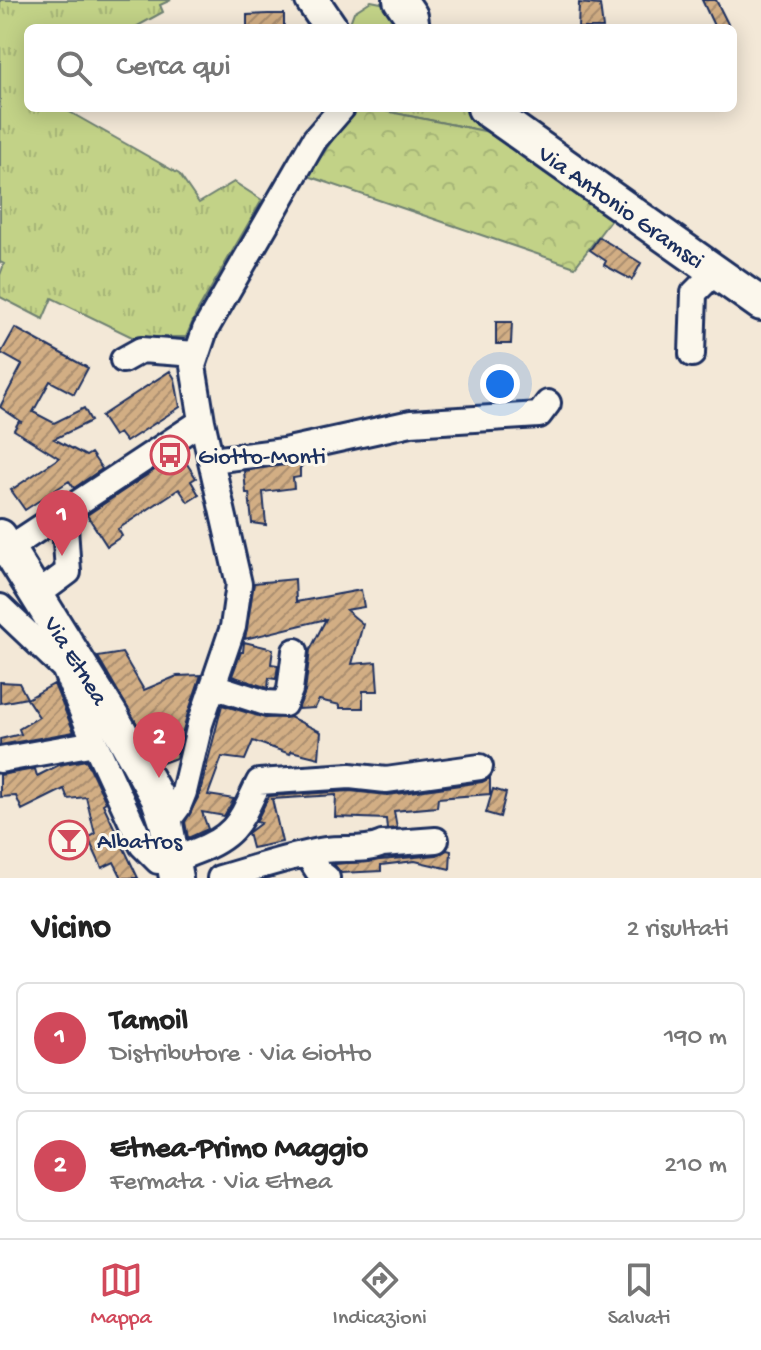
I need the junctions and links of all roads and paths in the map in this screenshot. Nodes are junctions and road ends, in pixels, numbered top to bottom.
1 (312, 0) edge
2 (349, 0) edge
3 (330, 24) edge
4 (335, 24) edge
5 (325, 112) edge
6 (339, 112) edge
7 (490, 112) edge
8 (315, 139) junction
9 (715, 272) junction
10 (761, 304) edge
11 (196, 354) junction
12 (692, 354) dead end
13 (123, 360) dead end
14 (548, 403) dead end
15 (202, 421) junction
16 (212, 460) junction
17 (64, 512) junction
18 (4, 543) edge
19 (37, 595) junction
20 (0, 607) edge
21 (295, 651) dead end
22 (213, 686) junction
23 (95, 743) junction
24 (0, 760) edge
25 (480, 767) dead end
26 (166, 823) junction
27 (436, 840) dead end
28 (307, 854) junction
29 (174, 869) edge
30 (220, 878) edge
31 (327, 878) edge

1 - 3 main road
2 - 4 main road
5 - 8 street
6 - 8 street
7 - 9 main road, Via Antonio Gramsci
8 - 11 street
9 - 10 main road, Via Antonio Gramsci
9 - 12 street
11 - 13 street
11 - 15 street
14 - 16 street
15 - 16 street
15 - 17 street
16 - 22 street
17 - 18 street
17 - 19 street
18 - 19 main road, Via Etnea
19 - 26 main road, Via Etnea
20 - 23 street
21 - 22 street
22 - 26 street
23 - 24 street
23 - 29 street
25 - 29 street
26 - 29 main road, Via Etnea
27 - 28 street
28 - 30 street
28 - 31 street

